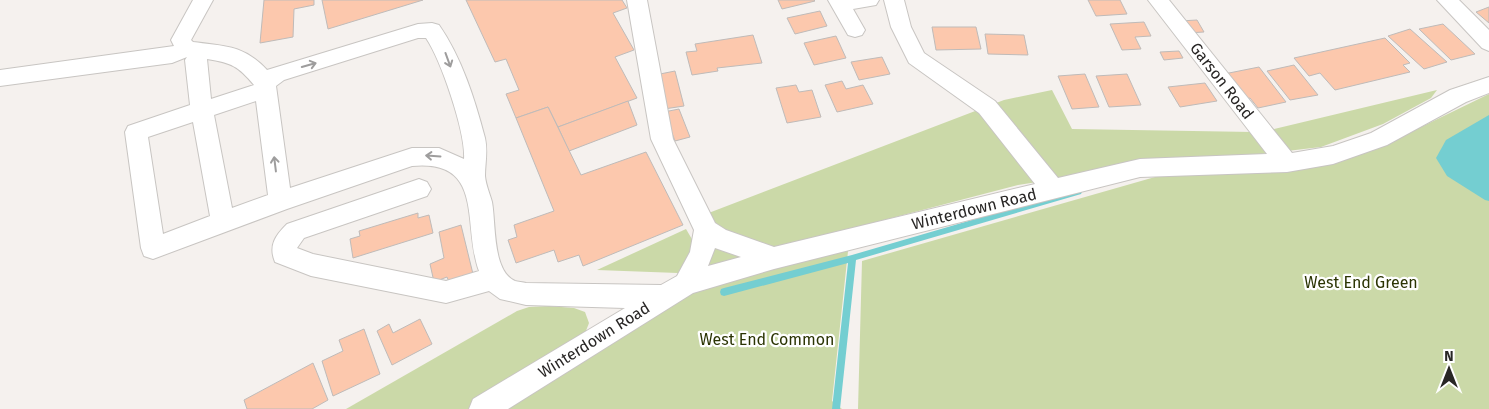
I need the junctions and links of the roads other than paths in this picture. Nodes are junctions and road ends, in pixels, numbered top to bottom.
1 (203, 0) edge
2 (637, 0) edge
3 (869, 0) edge
4 (894, 0) edge
5 (1158, 0) edge
6 (1447, 0) edge
7 (840, 2) edge
8 (856, 30) dead end
9 (1489, 43) edge
10 (193, 50) junction
11 (0, 78) edge
12 (1489, 85) edge
13 (265, 87) junction
14 (202, 110) junction
15 (1287, 162) junction
16 (474, 180) junction
17 (418, 189) dead end
18 (1053, 189) junction
19 (280, 201) junction
20 (223, 222) junction
21 (706, 230) junction
22 (774, 258) junction
23 (494, 278) junction
24 (686, 284) junction
25 (663, 297) junction
26 (483, 409) edge

1 - 10 street
2 - 21 street
3 - 7 street
4 - 18 street
5 - 15 street, Garson Road
6 - 9 street
7 - 8 street
10 - 11 street
10 - 13 street
10 - 14 street
12 - 15 street, Winterdown Road
13 - 14 street
13 -> 16 street
19 -> 13 street
14 - 20 street
14 - 20 street
15 - 18 street, Winterdown Road
16 -> 19 street
16 - 23 street
17 - 23 street
18 - 22 street, Winterdown Road
19 - 20 street
21 - 22 street
21 - 24 street
22 - 24 street, Winterdown Road
23 - 25 street
24 - 25 street, Winterdown Road
25 - 26 street, Winterdown Road

